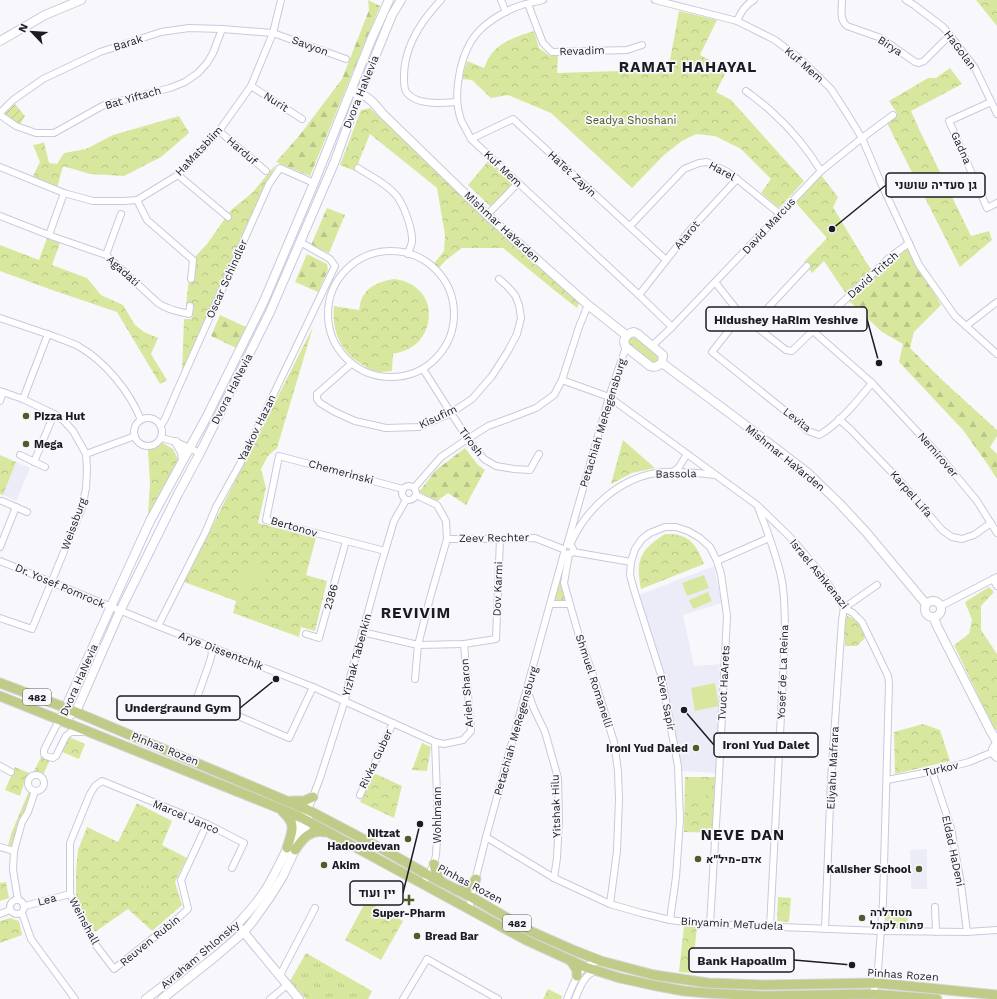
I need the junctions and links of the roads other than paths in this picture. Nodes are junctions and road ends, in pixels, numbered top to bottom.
1 (81, 0) edge
2 (281, 0) edge
3 (441, 0) edge
4 (501, 0) edge
5 (543, 0) edge
6 (655, 0) edge
7 (754, 0) edge
8 (842, 0) edge
9 (906, 0) edge
10 (386, 1) edge
11 (400, 2) edge
12 (528, 4) junction
13 (506, 12) junction
14 (737, 21) junction
15 (222, 29) junction
16 (273, 33) junction
17 (950, 35) junction
18 (0, 40) edge
19 (642, 45) dead end
20 (346, 59) dead end
21 (250, 86) junction
22 (746, 91) dead end
23 (350, 93) junction
24 (359, 96) junction
25 (457, 102) junction
26 (991, 102) junction
27 (0, 114) edge
28 (997, 114) edge
29 (893, 115) dead end
30 (302, 119) dead end
31 (219, 131) junction
32 (862, 138) junction
33 (471, 139) junction
34 (0, 167) edge
35 (358, 168) dead end
36 (266, 171) dead end
37 (821, 171) junction
38 (178, 175) junction
39 (737, 179) junction
40 (314, 183) junction
41 (518, 183) junction
42 (64, 193) junction
43 (137, 200) junction
44 (997, 203) edge
45 (121, 214) dead end
46 (780, 214) junction
47 (487, 215) junction
48 (0, 216) edge
49 (228, 217) dead end
50 (630, 226) junction
51 (49, 235) junction
52 (300, 242) junction
53 (909, 243) junction
54 (408, 254) junction
55 (106, 255) junction
56 (666, 260) junction
57 (808, 266) dead end
58 (191, 279) dead end
59 (500, 279) dead end
60 (715, 282) junction
61 (639, 295) junction
62 (997, 302) edge
63 (588, 305) junction
64 (190, 306) dead end
65 (742, 315) junction
66 (0, 318) edge
67 (753, 324) junction
68 (966, 326) junction
69 (672, 327) junction
70 (813, 331) junction
71 (48, 334) junction
72 (626, 335) junction
73 (652, 346) junction
74 (626, 347) junction
75 (997, 354) edge
76 (662, 363) junction
77 (351, 364) junction
78 (423, 369) junction
79 (562, 380) junction
80 (872, 383) junction
81 (2, 391) edge
82 (609, 397) junction
83 (23, 399) junction
84 (0, 401) edge
85 (451, 413) junction
86 (54, 414) junction
87 (839, 419) junction
88 (141, 420) junction
89 (161, 425) junction
90 (134, 436) junction
91 (162, 438) junction
92 (468, 439) junction
93 (176, 442) junction
94 (190, 448) junction
95 (200, 453) junction
96 (86, 454) junction
97 (539, 454) dead end
98 (687, 454) junction
99 (20, 455) dead end
100 (279, 456) joint
101 (183, 460) junction
102 (34, 462) junction
103 (44, 467) dead end
104 (673, 472) junction
105 (717, 476) junction
106 (414, 488) junction
107 (403, 489) junction
108 (416, 495) junction
109 (406, 500) junction
110 (2, 501) dead end
111 (757, 505) junction
112 (16, 507) junction
113 (27, 512) dead end
114 (991, 523) junction
115 (997, 533) edge
116 (770, 538) junction
117 (447, 539) junction
118 (500, 539) junction
119 (346, 541) junction
120 (0, 547) edge
121 (568, 550) junction
122 (385, 551) junction
123 (0, 561) edge
124 (717, 561) junction
125 (631, 562) junction
126 (995, 578) edge
127 (51, 582) junction
128 (877, 585) dead end
129 (997, 586) edge
130 (551, 604) junction
131 (569, 604) junction
132 (926, 604) junction
133 (941, 606) junction
134 (110, 607) junction
135 (844, 608) junction
136 (120, 611) junction
137 (0, 618) edge
138 (934, 618) junction
139 (158, 626) junction
140 (362, 632) junction
141 (306, 634) dead end
142 (464, 644) junction
143 (418, 645) junction
144 (210, 646) junction
145 (415, 679) dead end
146 (0, 683) edge
147 (314, 687) junction
148 (527, 690) junction
149 (0, 696) edge
150 (345, 700) junction
151 (523, 706) junction
152 (534, 708) junction
153 (74, 709) junction
154 (60, 720) junction
155 (393, 724) junction
156 (90, 732) junction
157 (435, 742) junction
158 (997, 742) edge
159 (995, 754) edge
160 (0, 766) edge
161 (932, 771) junction
162 (11, 772) dead end
163 (887, 780) junction
164 (102, 782) joint
165 (35, 791) dead end
166 (360, 795) dead end
167 (313, 798) junction
168 (285, 800) junction
169 (271, 805) junction
170 (308, 810) junction
171 (305, 820) junction
172 (329, 821) junction
173 (207, 824) junction
174 (330, 834) junction
175 (486, 837) junction
176 (0, 847) edge
177 (291, 849) junction
178 (14, 851) junction
179 (434, 864) junction
180 (232, 868) dead end
181 (428, 875) junction
182 (554, 878) junction
183 (476, 879) junction
184 (441, 882) junction
185 (423, 884) junction
186 (456, 890) junction
187 (70, 894) junction
188 (471, 898) junction
189 (18, 900) junction
190 (610, 904) junction
191 (25, 906) junction
192 (935, 907) dead end
193 (315, 908) dead end
194 (10, 910) junction
195 (470, 910) junction
196 (22, 913) junction
197 (0, 914) edge
198 (670, 920) junction
199 (237, 924) junction
200 (710, 924) junction
201 (770, 927) junction
202 (824, 929) junction
203 (997, 930) edge
204 (881, 931) junction
205 (244, 932) junction
206 (936, 932) junction
207 (967, 932) junction
208 (571, 961) junction
209 (601, 961) junction
210 (585, 967) junction
211 (114, 969) joint
212 (595, 971) junction
213 (280, 975) junction
214 (577, 976) junction
215 (877, 983) junction
216 (287, 985) junction
217 (764, 985) junction
218 (870, 994) junction
219 (997, 995) edge
220 (763, 998) edge
221 (778, 998) edge
222 (75, 999) edge
223 (146, 999) edge
224 (162, 999) edge
225 (270, 999) edge
226 (299, 999) edge
227 (403, 999) edge
228 (498, 999) edge
229 (567, 999) edge
230 (575, 999) edge
231 (937, 999) edge

1 - 18 street
2 - 16 street, HaMatsbiim
3 - 25 street
4 - 13 street
5 - 12 street, Kuf Mem
6 - 14 street, Kuf Mem
7 - 14 street
8 - 17 street, Birya
9 - 17 street, HaGolan
10 - 11 street
10 - 23 street, Dvora HaNevia
11 - 24 street, Dvora HaNevia
12 - 13 street, Kuf Mem
12 - 19 street, Revadim
13 - 25 street, Kuf Mem
14 - 32 street, Kuf Mem
15 - 16 street, Barak
15 - 27 street, Barak
15 - 27 street, Bat Yiftach
16 - 20 street, Savyon
16 - 21 street, HaMatsbiim
17 - 26 street, HaGolan
21 - 30 street, Nurit
21 - 31 street, HaMatsbiim
22 - 37 street
23 - 24 street, Mishmar HaYarden
23 - 40 street, Dvora HaNevia
24 - 47 street, Mishmar HaYarden
24 - 52 street, Dvora HaNevia
25 - 33 street, Kuf Mem
26 - 28 street, HaGolan
26 - 44 street, Gadna
29 - 32 street, David Marcus
31 - 36 street, Harduf
31 - 38 street, HaMatsbiim
32 - 37 street, David Marcus
32 - 53 street, Kuf Mem
33 - 41 street, Kuf Mem
33 - 50 street, HaTet Zayin
34 - 42 street, HaMatsbiim
35 - 54 street
37 - 46 street, David Marcus
38 - 43 street, HaMatsbiim
38 - 49 street
39 - 46 street, Harel
39 - 50 street, Harel
39 - 56 street, Atarot
40 - 89 street, Oscar Schindler
40 - 94 street, Dvora HaNevia
41 - 47 street
41 - 61 street, Kuf Mem
42 - 43 street, HaMatsbiim
42 - 51 street
43 - 58 street
45 - 55 street
46 - 60 street, David Marcus
47 - 63 street, Mishmar HaYarden
48 - 51 street, Agadati
50 - 56 street, HaTet Zayin
51 - 55 street, Agadati
52 - 95 street, Dvora HaNevia
52 - 139 street, Yaakov Hazan
53 - 68 street, Kuf Mem
53 - 70 street, David Tritch
54 - 77 street
54 - 78 street
55 - 64 street, Agadati
56 - 61 street, Atarot
57 - 67 street
59 - 85 street, Kisufim
60 - 65 street, David Tritch
60 - 69 street, David Marcus
61 - 69 street, Kuf Mem
62 - 68 street
63 - 72 street, Mishmar HaYarden
63 - 79 street
65 - 67 street, David Tritch
65 - 87 street, Levita
66 - 71 street
67 - 70 street, David Tritch
68 - 75 street, Kuf Mem
69 - 73 street, David Marcus
70 - 80 street
71 - 83 street
71 - 88 street
72 - 73 street
72 - 74 street
73 - 76 street
74 - 76 street
74 - 82 street, Petachiah MeRegensburg
76 - 132 street, Mishmar HaYarden
77 - 78 street
77 - 85 street, Kisufim
78 - 85 street, Tirosh
79 - 82 street, Israel Ashkenazi
79 - 92 street
80 - 87 street, Levita
80 - 114 street, Nemirover
81 - 83 street, Weissburg
81 - 84 street
82 - 98 street, Israel Ashkenazi
82 - 121 street, Petachiah MeRegensburg
83 - 86 street, Weissburg
85 - 92 street, Tirosh
86 - 96 street, Weissburg
86 - 102 street
87 - 114 street, Karpel Lifa
88 - 89 street
88 - 90 street
89 - 91 street
90 - 91 street
90 - 96 street
91 - 93 street
92 - 97 street, Tirosh
92 - 106 street
93 - 94 street
93 - 101 street
94 - 95 street
94 - 101 street, Dvora HaNevia
95 - 136 street, Dvora HaNevia
96 - 127 street, Weissburg
98 - 104 street
98 - 105 street, Israel Ashkenazi
99 - 102 street
100 - 107 street, Chemerinski
100 - 119 street, Bertonov
101 - 134 street, Dvora HaNevia
102 - 103 street
104 - 105 street, Bassola
104 - 121 street, Bassola
105 - 111 street, Israel Ashkenazi
106 - 107 street
106 - 108 street
107 - 109 street
108 - 109 street
108 - 117 street
109 - 122 street, Yizhak Tabenkin
110 - 112 street
111 - 116 street, Yosef de La Reina
111 - 135 street, Israel Ashkenazi
112 - 113 street
112 - 120 street
114 - 115 street, Nemirover
116 - 124 street
116 - 201 street, Yosef de La Reina
117 - 118 street, Zeev Rechter
117 - 143 street
118 - 121 street, Zeev Rechter
118 - 142 street, Dov Karmi
119 - 122 street, Bertonov
119 - 141 street, 2386
121 - 125 street, Zeev Rechter
121 - 130 street, Petachiah MeRegensburg
121 - 131 street, Shmuel Romanelli
122 - 140 street, Yizhak Tabenkin
123 - 127 street, Dr. Yosef Pomrock
124 - 125 street, Tvuot HaArets
124 - 200 street, Tvuot HaArets
125 - 198 street, Even Sapir
126 - 129 street
126 - 133 street
127 - 134 street, Dr. Yosef Pomrock
127 - 137 street, Weissburg
128 - 135 street
130 - 131 street
130 - 148 street, Petachiah MeRegensburg
131 - 190 street, Shmuel Romanelli
132 - 133 street
132 - 138 street
133 - 138 street
134 - 136 street, Dr. Yosef Pomrock
134 - 153 street, Dvora HaNevia
135 - 163 street, Israel Ashkenazi
135 - 202 street, Eliyahu Mafrara
136 - 139 street, Arye Dissentchik
136 - 153 street, Dvora HaNevia
138 - 158 street
139 - 144 street, Arye Dissentchik
140 - 143 street
140 - 150 street, Yizhak Tabenkin
142 - 143 street
142 - 157 street, Arieh Sharon
143 - 145 street
144 - 147 street, Arye Dissentchik
144 - 147 street
146 - 153 main road, 482
147 - 150 street, Arye Dissentchik
148 - 151 street, Petachiah MeRegensburg
148 - 152 street, Yitshak Hilu
149 - 154 main road, 482
150 - 155 street
150 - 167 street, Yizhak Tabenkin
151 - 152 street
151 - 175 street, Petachiah MeRegensburg
152 - 182 street, Yitshak Hilu
153 - 154 street, Dvora HaNevia
153 - 168 main road, Pinhas Rozen / 482
154 - 156 main road, Pinhas Rozen / 482
154 - 156 street
155 - 157 street
155 - 166 street, Rivka Guber
156 - 169 main road, Pinhas Rozen / 482
157 - 179 street, Wohlmann
158 - 159 street
159 - 161 street, Turkov
160 - 162 street
161 - 163 street, Turkov
161 - 207 street, Eldad HaDeni
163 - 204 street, Israel Ashkenazi
164 - 173 street, Marcel Janco
164 - 187 street, Weinshall
165 - 178 street
167 - 168 main road
167 - 170 street, Yizhak Tabenkin
167 - 172 main road
168 - 170 main road, Pinhas Rozen / 482
169 - 171 main road, Pinhas Rozen / 482
169 - 177 main road
170 - 171 street, Avraham Shlonsky
170 - 172 main road, Pinhas Rozen / 482
171 - 174 main road, Pinhas Rozen / 482
171 - 177 street, Avraham Shlonsky
172 - 181 main road, Pinhas Rozen / 482
173 - 180 street, Marcel Janco
173 - 211 street, Reuven Rubin
174 - 177 main road
174 - 185 main road, Pinhas Rozen / 482
175 - 182 street, Binyamin MeTudela
175 - 183 street, Petachiah MeRegensburg
176 - 178 street
177 - 199 street, Avraham Shlonsky
177 - 205 street, Avraham Shlonsky
178 - 189 street
179 - 181 street, Wohlmann
179 - 184 main road
181 - 184 main road, Pinhas Rozen / 482
181 - 185 street, Wohlmann
182 - 190 street, Binyamin MeTudela
183 - 186 main road
183 - 188 street, Petachiah MeRegensburg
184 - 186 main road, Pinhas Rozen / 482
185 - 195 main road, Pinhas Rozen / 482
186 - 188 main road, Pinhas Rozen / 482
187 - 191 street, Lea
187 - 211 street, Weinshall
188 - 195 street, Petachiah MeRegensburg
188 - 209 main road, Pinhas Rozen / 482
189 - 191 street
189 - 194 street
190 - 198 street, Binyamin MeTudela
191 - 196 street
192 - 206 street
193 - 213 street
194 - 196 street
194 - 197 street
195 - 208 main road, Pinhas Rozen / 482
196 - 222 street
198 - 200 street, Binyamin MeTudela
199 - 205 street
199 - 223 street, Avraham Shlonsky
200 - 201 street, Binyamin MeTudela
201 - 202 street, Binyamin MeTudela
202 - 204 street, Binyamin MeTudela
203 - 207 street, Binyamin MeTudela
204 - 206 street, Binyamin MeTudela
204 - 215 street, Israel Ashkenazi
205 - 213 street
205 - 224 street, Avraham Shlonsky
206 - 207 street, Binyamin MeTudela
208 - 210 main road, Pinhas Rozen / 482
208 - 214 main road
209 - 210 street
209 - 217 main road, Pinhas Rozen / 482
210 - 212 main road, Pinhas Rozen / 482
210 - 214 street
212 - 220 main road, Pinhas Rozen / 482
212 - 230 street
213 - 216 street
214 - 229 street
215 - 217 main road, Pinhas Rozen / 482
215 - 218 street, Israel Ashkenazi
215 - 219 main road, Pinhas Rozen / 482
216 - 225 street
216 - 226 street
217 - 220 street
218 - 221 main road, Pinhas Rozen / 482
218 - 231 main road, Pinhas Rozen / 482
220 - 221 main road, Pinhas Rozen / 482
227 - 228 street

